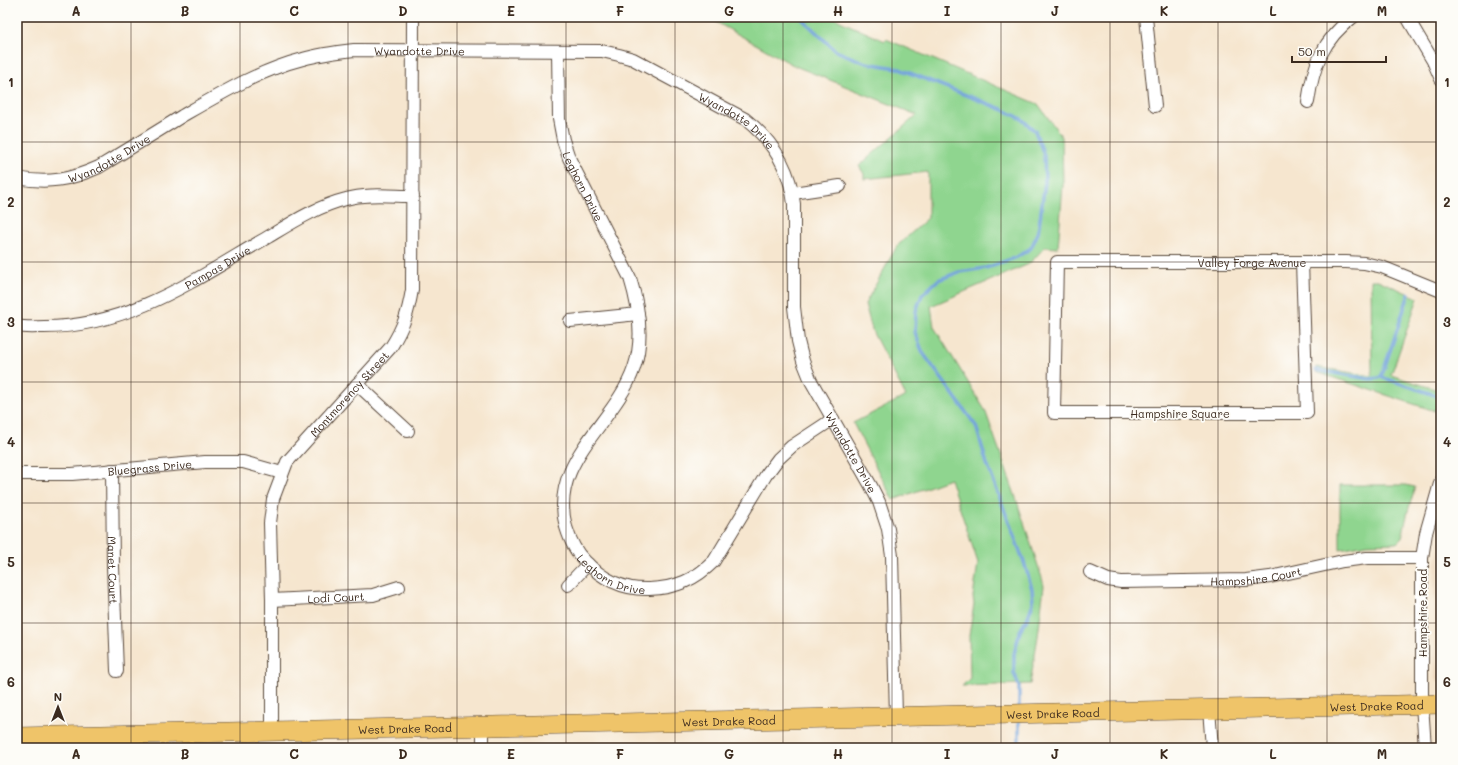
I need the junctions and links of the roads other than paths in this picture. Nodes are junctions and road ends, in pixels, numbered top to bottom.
1 (413, 17) edge
2 (1146, 17) edge
3 (1353, 17) edge
4 (1407, 17) edge
5 (413, 50) junction
6 (558, 51) junction
7 (1441, 79) edge
8 (1308, 102) dead end
9 (1155, 106) dead end
10 (17, 178) edge
11 (840, 186) dead end
12 (793, 193) junction
13 (413, 196) junction
14 (1057, 262) joint
15 (1302, 262) junction
16 (1441, 291) edge
17 (638, 314) junction
18 (570, 321) dead end
19 (17, 326) edge
20 (357, 384) junction
21 (832, 419) junction
22 (408, 431) dead end
23 (112, 470) junction
24 (282, 473) junction
25 (17, 474) edge
26 (1441, 480) edge
27 (1422, 558) junction
28 (588, 564) junction
29 (1090, 572) dead end
30 (568, 585) dead end
31 (399, 587) dead end
32 (272, 600) junction
33 (117, 671) dead end
34 (1432, 704) edge
35 (1210, 709) junction
36 (896, 716) junction
37 (483, 726) junction
38 (272, 731) junction
39 (17, 737) edge
40 (483, 748) edge
41 (1212, 748) edge
42 (1425, 748) edge

1 - 5 street, Montmorency Street
2 - 9 street
3 - 8 street
4 - 7 street
5 - 6 street, Wyandotte Drive
5 - 10 street, Wyandotte Drive
5 - 13 street, Montmorency Street
6 - 12 street, Wyandotte Drive
6 - 17 street, Leghorn Drive
11 - 12 street
12 - 21 street, Wyandotte Drive
13 - 19 street, Pampas Drive
13 - 20 street, Montmorency Street
14 - 15 street, Valley Forge Avenue
14 - 15 street, Hampshire Square
15 - 16 street, Valley Forge Avenue
17 - 18 street
17 - 28 street, Leghorn Drive
20 - 22 street
20 - 24 street, Montmorency Street
21 - 28 street, Leghorn Drive
21 - 36 street, Wyandotte Drive
23 - 24 street, Bluegrass Drive
23 - 25 street, Bluegrass Drive
23 - 33 street, Manet Court
24 - 32 street, Montmorency Street
26 - 27 street, Hampshire Road
27 - 29 street, Hampshire Court
27 - 34 street, Hampshire Road
28 - 30 street
31 - 32 street, Lodi Court
32 - 38 street, Montmorency Street
34 - 35 main road, West Drake Road
34 - 42 street, Hampshire Road
35 - 36 main road, West Drake Road
35 - 41 street
36 - 37 main road, West Drake Road
37 - 38 main road, West Drake Road
37 - 40 street
38 - 39 main road, West Drake Road

